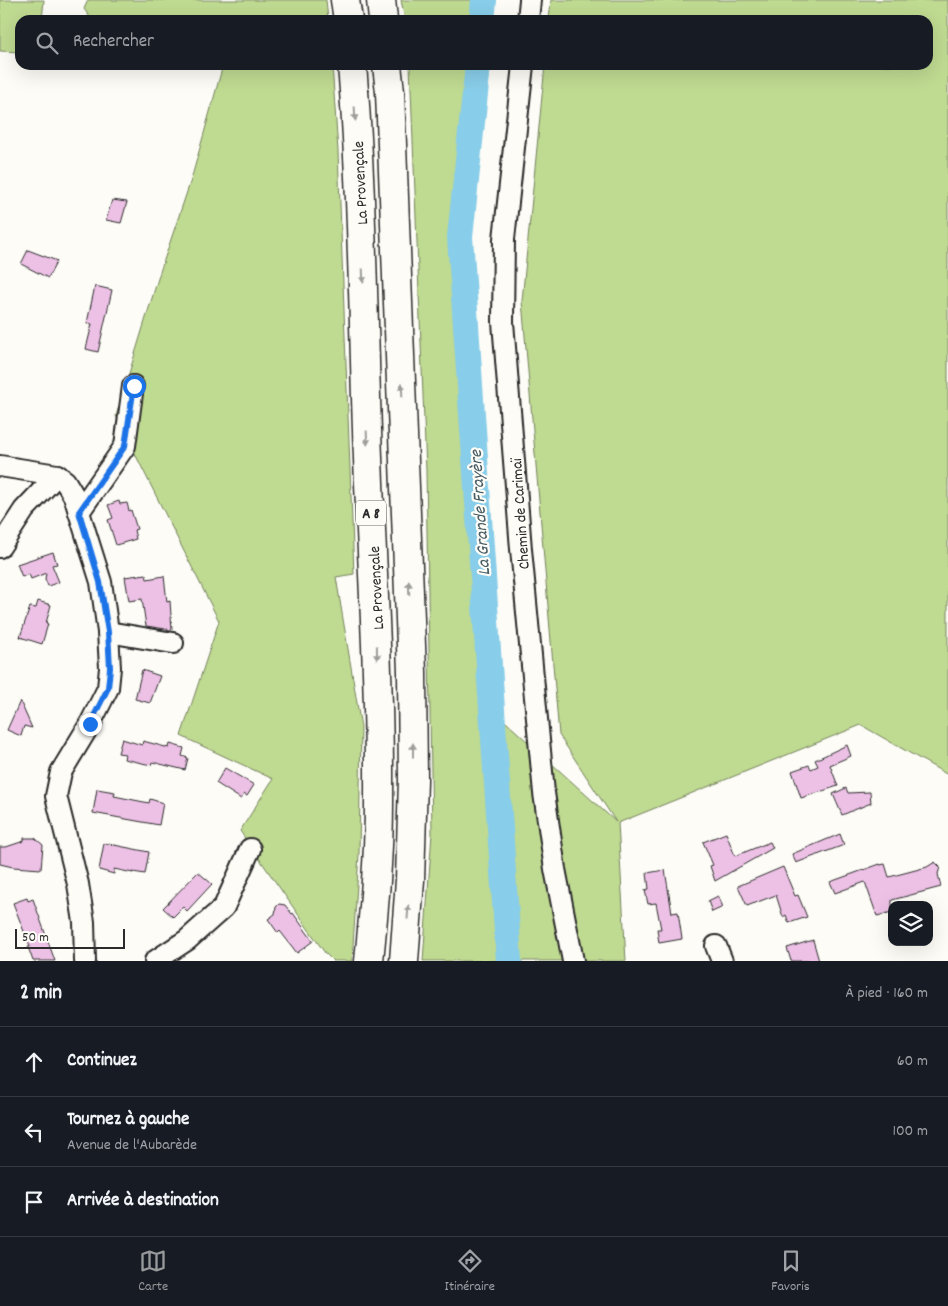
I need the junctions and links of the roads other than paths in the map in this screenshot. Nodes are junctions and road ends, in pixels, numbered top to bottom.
1 (346, 0) edge
2 (381, 0) edge
3 (530, 0) edge
4 (348, 15) edge
5 (382, 15) edge
6 (528, 15) edge
7 (352, 70) edge
8 (387, 70) edge
9 (522, 70) edge
10 (134, 386) dead end
11 (0, 466) edge
12 (57, 476) junction
13 (79, 512) junction
14 (0, 547) edge
15 (108, 632) junction
16 (173, 643) dead end
17 (250, 849) dead end
18 (85, 961) edge
19 (155, 961) edge
20 (369, 961) edge
21 (404, 961) edge
22 (573, 961) edge

1 - 4 highway
2 - 5 highway
3 - 6 street
7 -> 20 highway, La Provençale / A 8
21 -> 8 highway, La Provençale / A 8
9 - 22 street, Chemin de Carimaï
10 - 13 street
11 - 12 street
12 - 13 street
12 - 14 street
13 - 15 street
15 - 16 street
15 - 18 street
17 - 19 street

